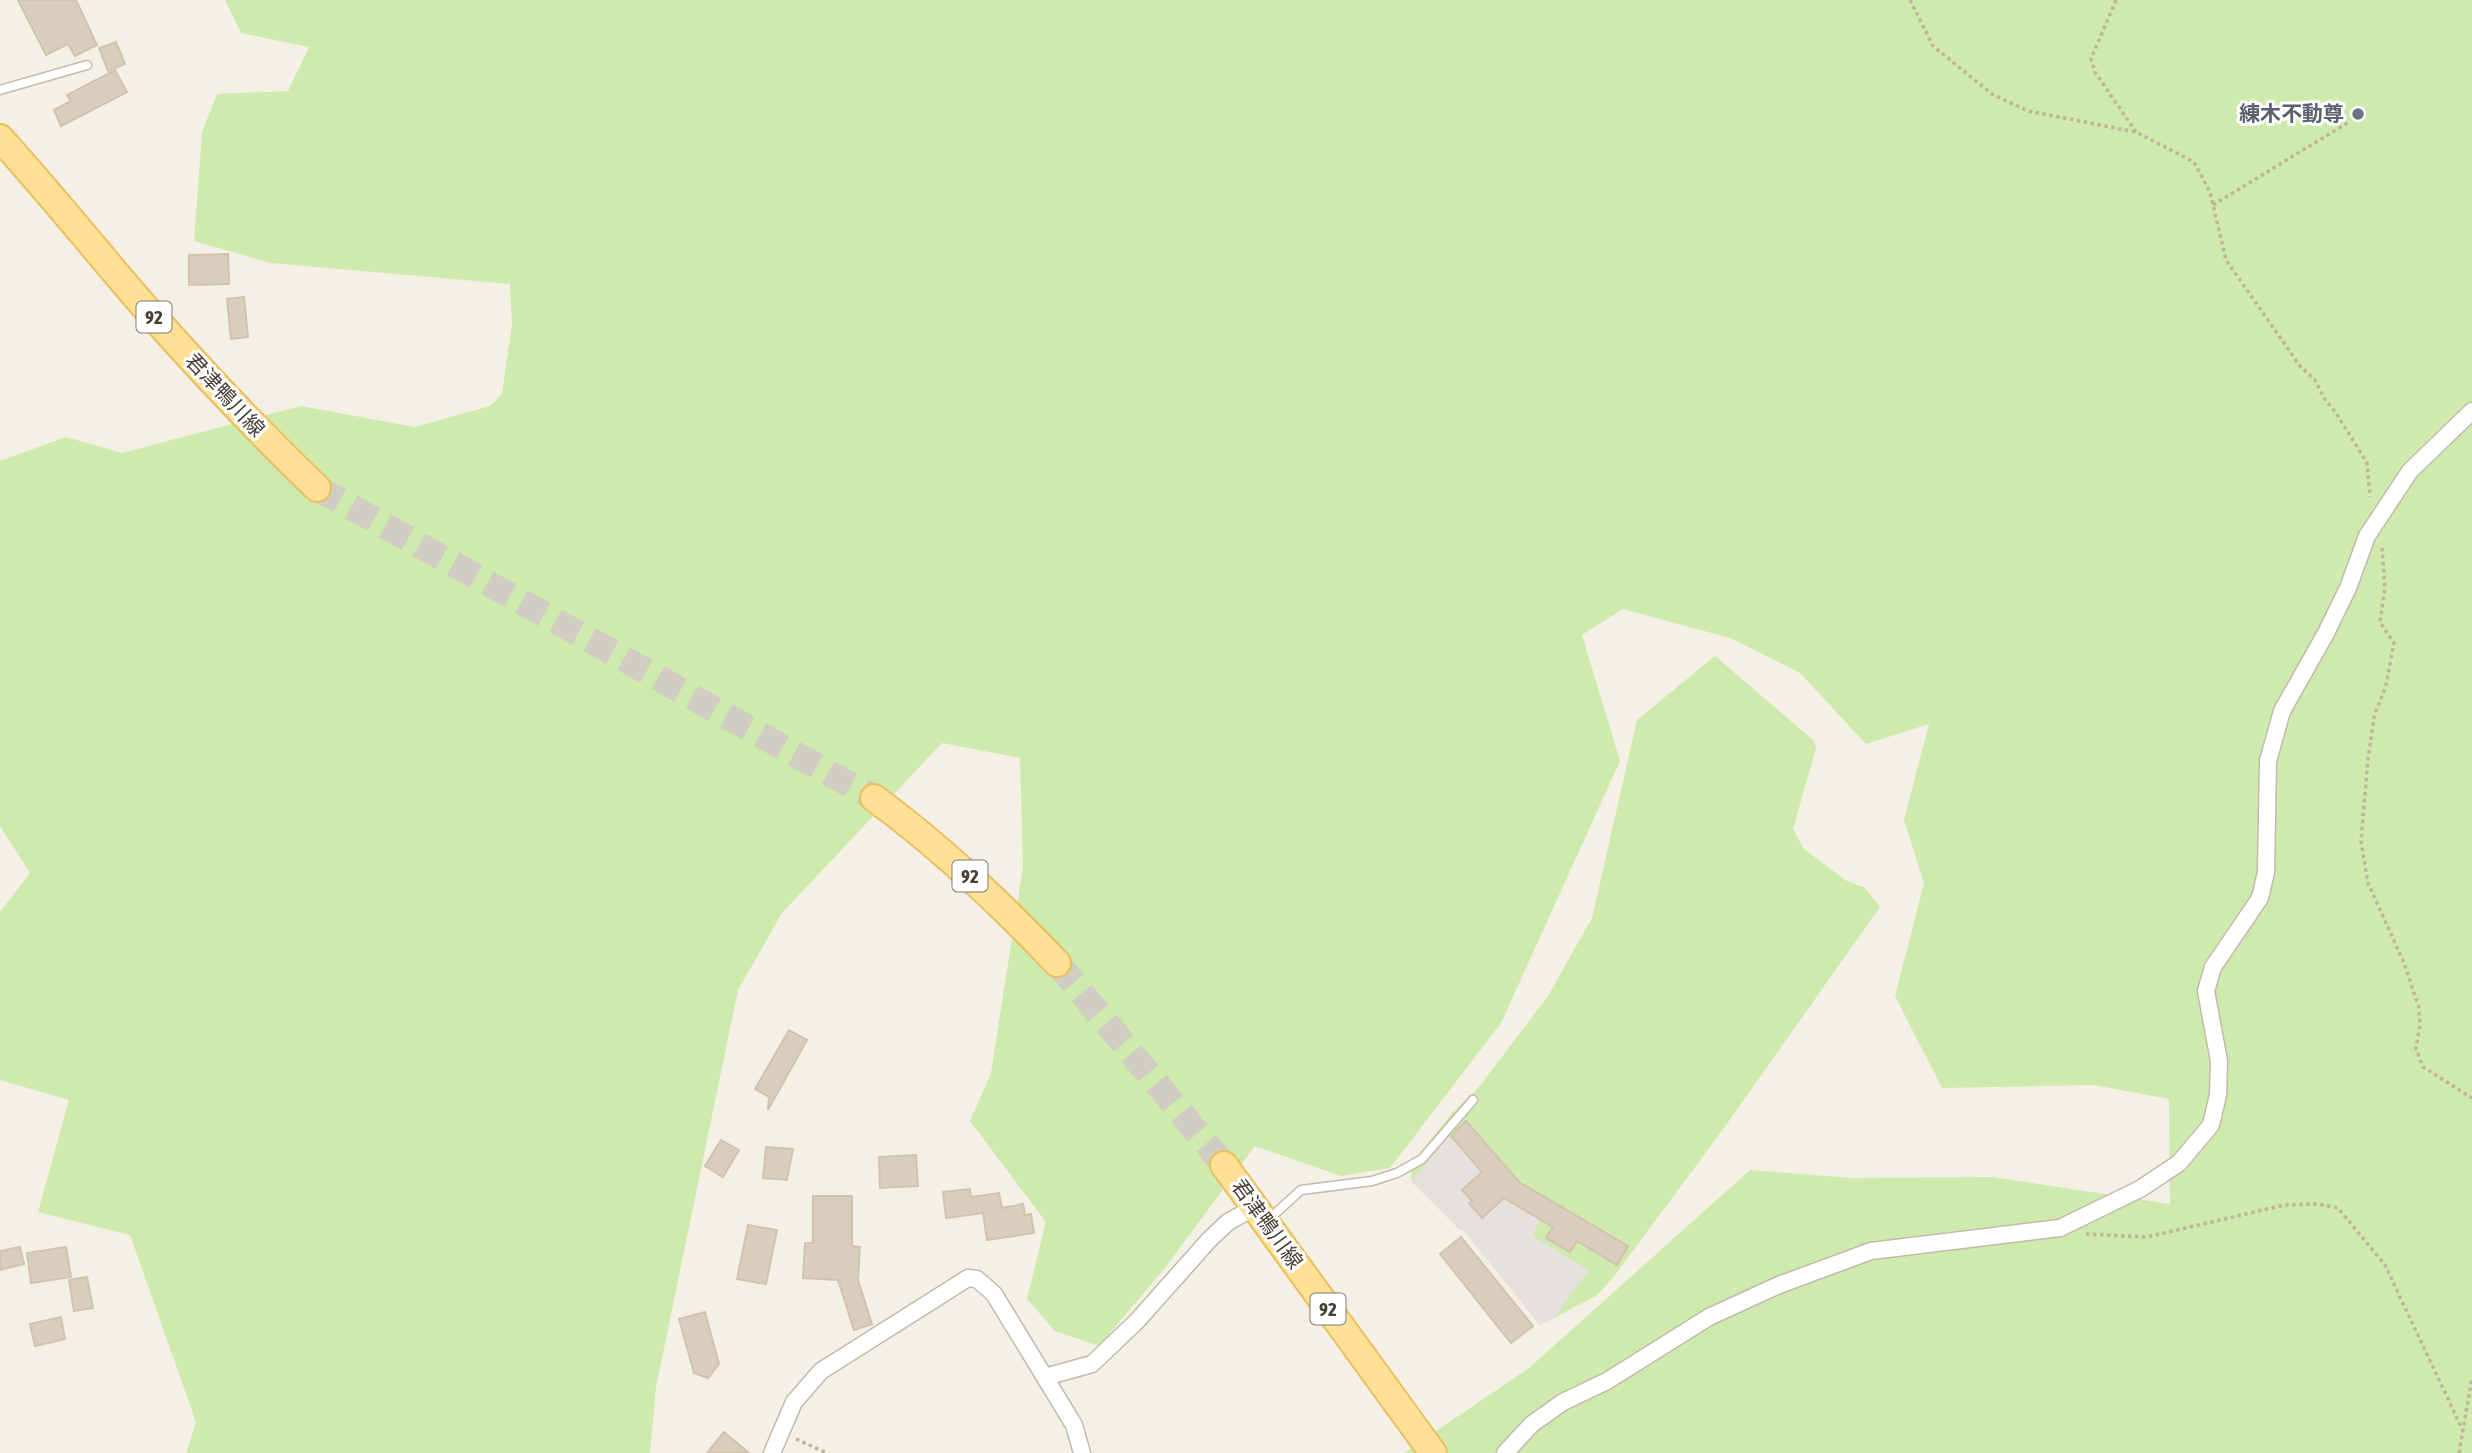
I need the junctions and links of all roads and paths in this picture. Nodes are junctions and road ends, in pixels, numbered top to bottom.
1 (1910, 0) edge
2 (2116, 0) edge
3 (87, 65) dead end
4 (0, 90) edge
5 (2349, 122) dead end
6 (2136, 132) junction
7 (0, 138) edge
8 (2213, 205) junction
9 (2472, 411) edge
10 (317, 488) tunnel mouth
11 (2370, 502) dead end
12 (2380, 518) junction
13 (874, 798) tunnel mouth
14 (1057, 963) tunnel mouth
15 (2472, 1098) edge
16 (1473, 1100) dead end
17 (1224, 1165) tunnel mouth
18 (1260, 1214) junction
19 (2060, 1228) junction
20 (1045, 1377) junction
21 (2472, 1378) edge
22 (781, 1433) junction
23 (2464, 1433) junction
24 (772, 1453) edge
25 (827, 1453) edge
26 (1082, 1453) edge
27 (1433, 1453) edge
28 (1505, 1453) edge
29 (2459, 1453) edge

1 - 6 path
2 - 6 path
3 - 4 lane
5 - 8 path
6 - 8 path
7 - 10 main road, 君津鴨川線 / 92
8 - 11 path
9 - 12 street
12 - 15 path
12 - 19 street
13 - 14 main road, 92
16 - 18 lane
17 - 18 main road, 君津鴨川線 / 92
18 - 20 street
18 - 27 main road, 君津鴨川線 / 92
19 - 23 path
19 - 28 street
20 - 22 street
20 - 26 street
21 - 23 path
22 - 24 street
22 - 25 path
23 - 29 path

